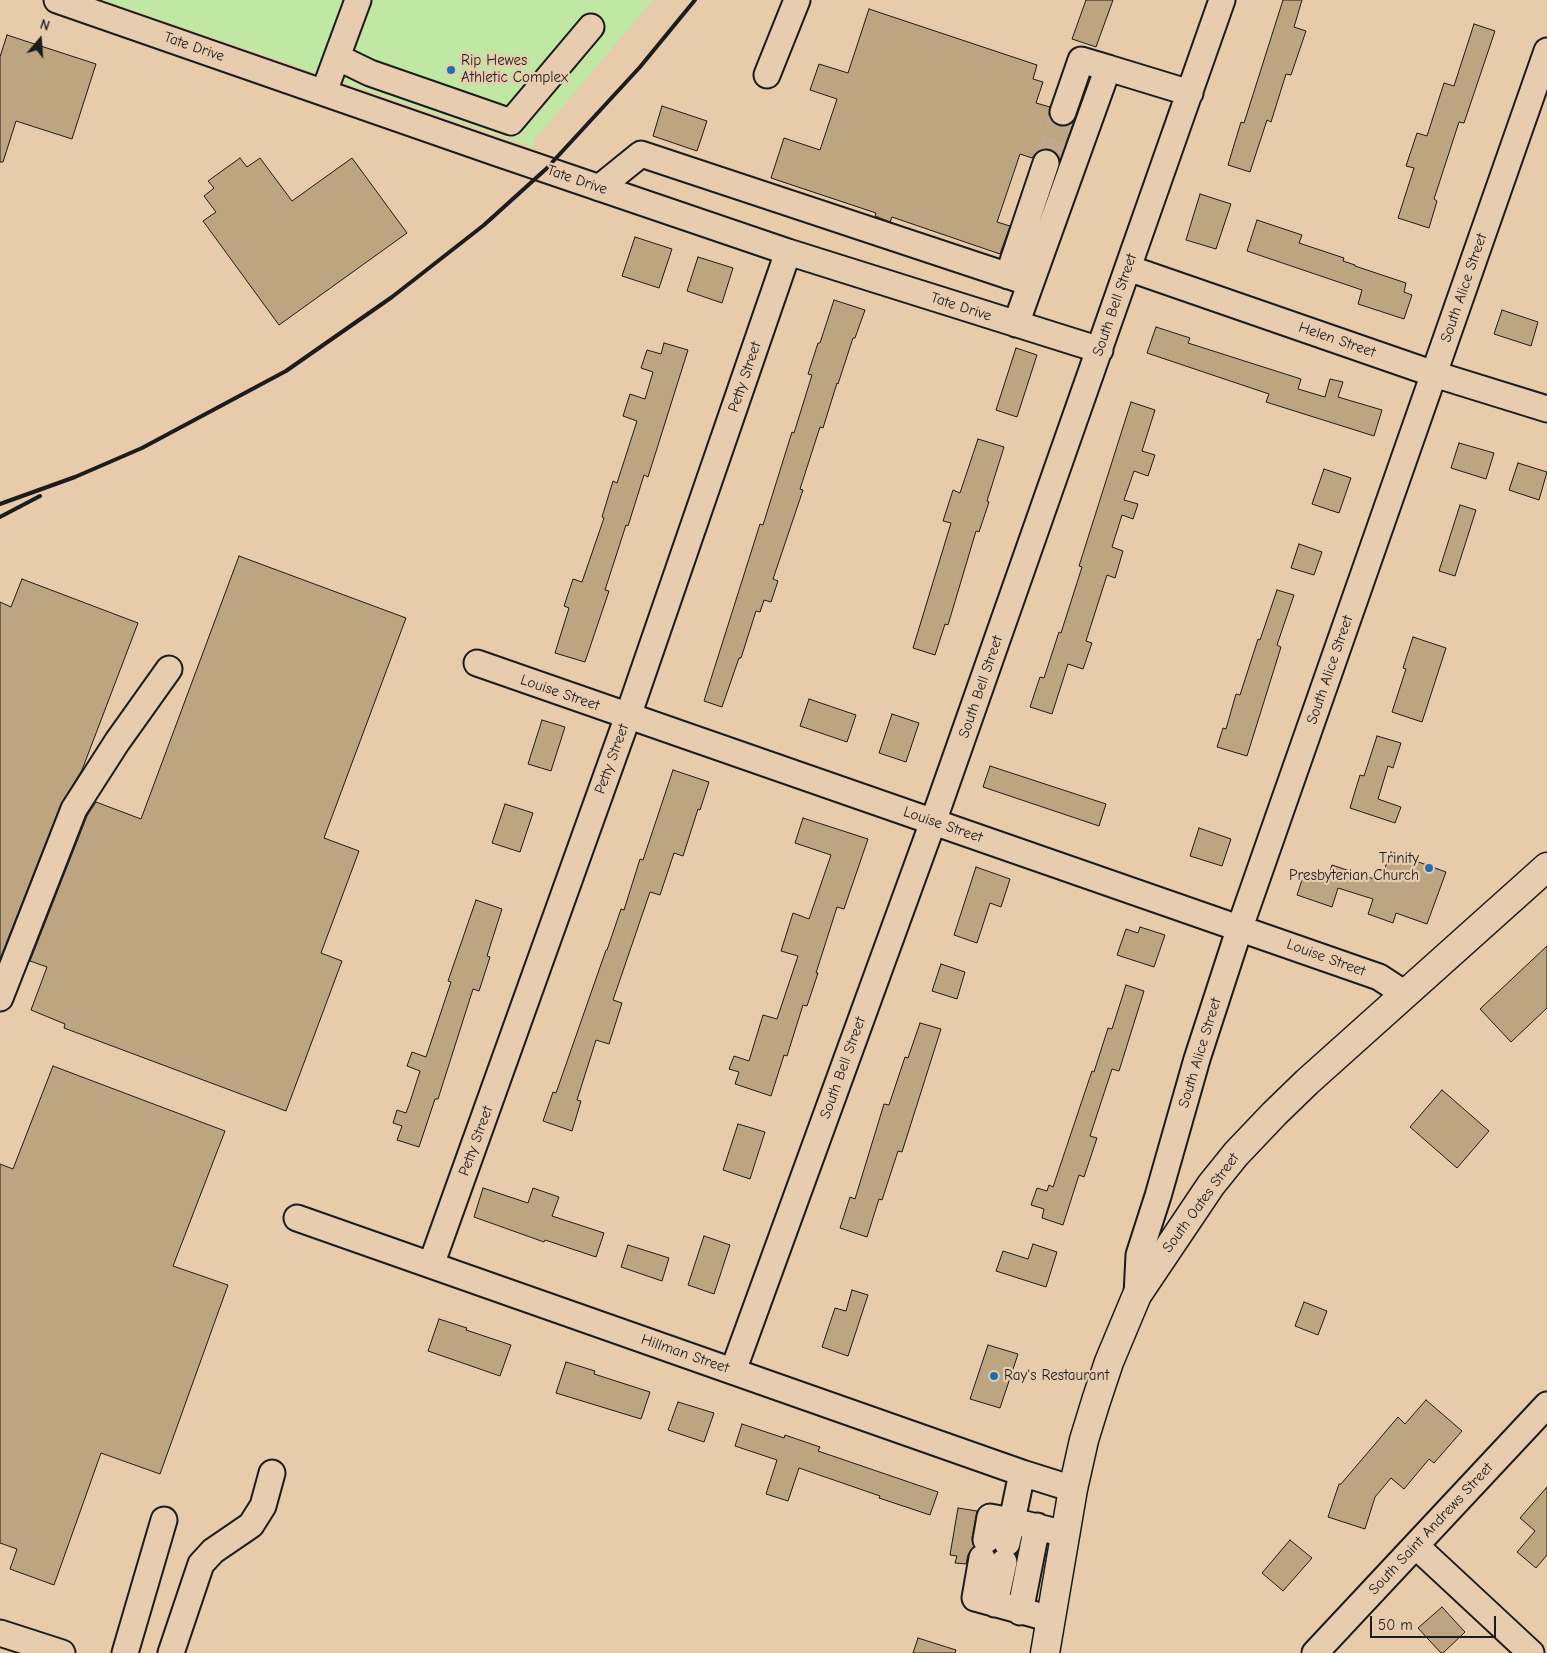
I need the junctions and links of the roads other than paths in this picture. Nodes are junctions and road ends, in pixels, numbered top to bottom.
1 (57, 0) edge
2 (358, 0) edge
3 (797, 0) edge
4 (1219, 1) edge
5 (591, 27) dead end
6 (1547, 51) edge
7 (337, 57) junction
8 (1108, 68) junction
9 (767, 75) dead end
10 (324, 92) junction
11 (1190, 93) junction
12 (1063, 112) tunnel mouth
13 (510, 122) junction
14 (500, 154) junction
15 (1046, 163) tunnel mouth
16 (599, 188) junction
17 (788, 252) junction
18 (1128, 268) junction
19 (1019, 280) junction
20 (1016, 324) junction
21 (1100, 350) junction
22 (1434, 374) junction
23 (1547, 410) edge
24 (477, 663) dead end
25 (169, 669) dead end
26 (628, 716) junction
27 (933, 822) junction
28 (1547, 867) edge
29 (1240, 927) junction
30 (1405, 994) junction
31 (0, 998) edge
32 (297, 1218) dead end
33 (431, 1266) junction
34 (1137, 1295) junction
35 (732, 1371) junction
36 (1547, 1405) edge
37 (1022, 1473) junction
38 (272, 1474) dead end
39 (1073, 1489) junction
40 (164, 1520) dead end
41 (1037, 1526) junction
42 (1066, 1534) junction
43 (998, 1545) junction
44 (1416, 1546) junction
45 (1020, 1612) junction
46 (1051, 1619) junction
47 (6, 1641) edge
48 (62, 1653) edge
49 (125, 1653) edge
50 (171, 1653) edge
51 (1045, 1653) edge
52 (1315, 1653) edge
53 (1531, 1653) edge

1 - 10 street, Tate Drive
2 - 7 street
3 - 9 street
4 - 11 street, South Bell Street
5 - 13 street
6 - 22 street, South Alice Street
7 - 10 street
7 - 13 street
8 - 11 street
8 - 12 street
8 - 19 street
10 - 14 street, Tate Drive
11 - 18 street, South Bell Street
13 - 14 street
14 - 16 street, Tate Drive
15 - 19 street
16 - 17 street, Tate Drive
16 - 19 street
17 - 20 street, Tate Drive
17 - 26 street, Petty Street
18 - 21 street, South Bell Street
18 - 22 street, Helen Street
19 - 20 street
20 - 21 street, Tate Drive
21 - 27 street, South Bell Street
22 - 23 street, Helen Street
22 - 29 street, South Alice Street
24 - 26 street, Louise Street
25 - 31 street
26 - 27 street, Louise Street
26 - 33 street, Petty Street
27 - 29 street, Louise Street
27 - 35 street, South Bell Street
28 - 30 main road, South Oates Street
29 - 30 street, Louise Street
29 - 34 street, South Alice Street
30 - 34 main road, South Oates Street
32 - 33 street, Hillman Street
33 - 35 street, Hillman Street
34 - 39 main road, South Oates Street
35 - 37 street, Hillman Street
36 - 44 street, South Saint Andrews Street
37 - 39 street, Hillman Street
37 - 43 street
38 - 50 street
39 - 42 main road, South Oates Street
40 - 49 street
41 - 42 street
41 - 43 street
41 - 45 street
42 - 46 main road, South Oates Street
43 - 45 street
44 - 52 street, South Saint Andrews Street
44 - 53 street
45 - 46 street
46 - 51 main road, South Oates Street
47 - 48 street

